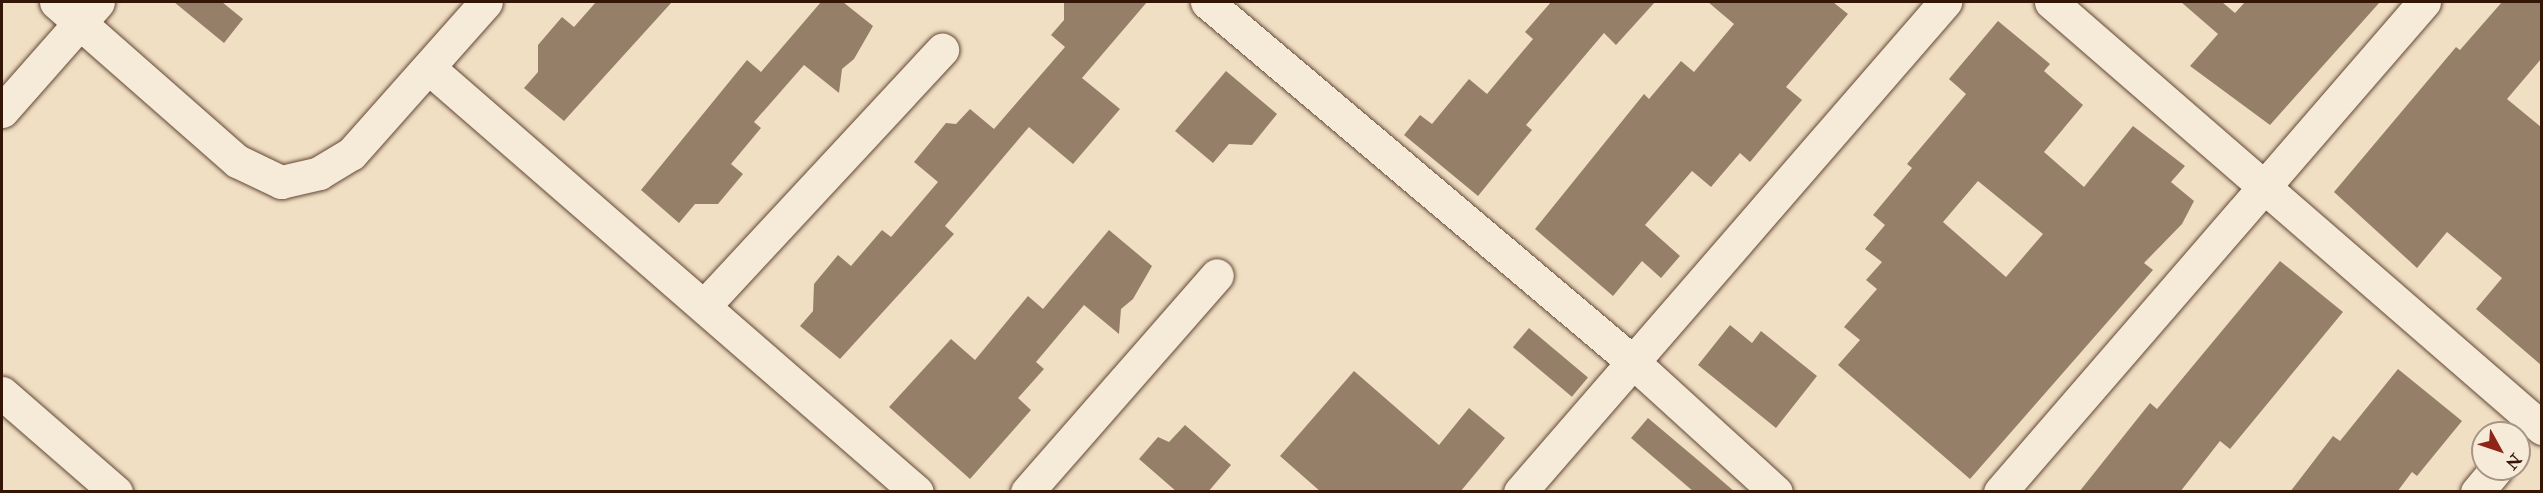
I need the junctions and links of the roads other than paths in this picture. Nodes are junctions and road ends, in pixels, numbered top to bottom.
1 (486, 2) edge
2 (1207, 2) edge
3 (1946, 2) edge
4 (2051, 2) edge
5 (2424, 2) edge
6 (78, 9) edge
7 (942, 50) dead end
8 (429, 68) junction
9 (2, 111) edge
10 (2263, 187) junction
11 (1217, 275) dead end
12 (704, 306) junction
13 (1633, 362) junction
14 (2, 393) edge
15 (2534, 428) edge
16 (116, 492) edge
17 (917, 492) edge
18 (1026, 492) edge
19 (1520, 492) edge
20 (1776, 492) edge
21 (2000, 492) edge

1 - 8 street
2 - 13 street
3 - 13 street
4 - 10 street
5 - 10 street
6 - 8 street
6 - 9 street
7 - 12 street
8 - 12 street
10 - 15 street
10 - 21 street
11 - 18 street
12 - 17 street
13 - 19 street
13 - 20 street
14 - 16 street

